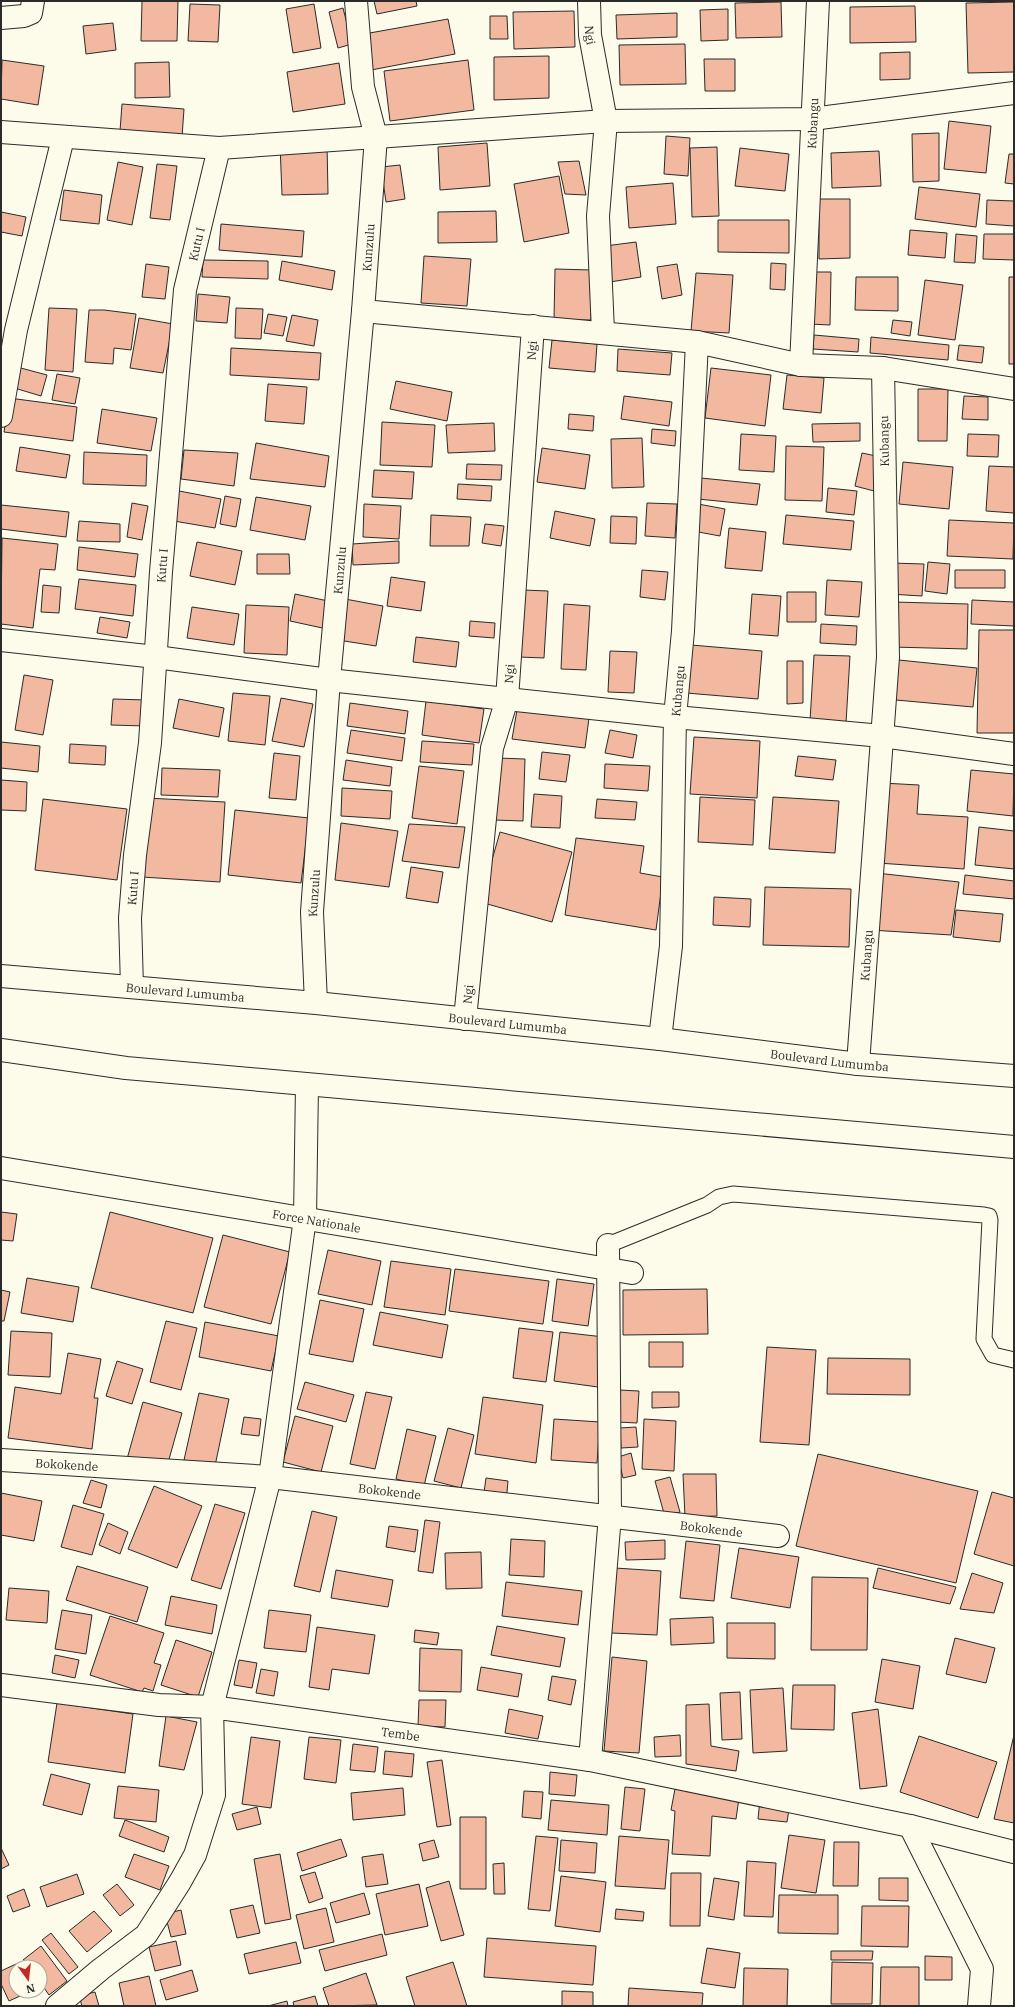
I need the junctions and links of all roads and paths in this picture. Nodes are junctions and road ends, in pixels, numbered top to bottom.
1 (33, 1) edge
2 (356, 1) edge
3 (589, 1) edge
4 (818, 1) edge
5 (1, 18) edge
6 (1014, 93) edge
7 (812, 119) junction
8 (606, 121) junction
9 (1, 132) edge
10 (376, 137) junction
11 (63, 138) junction
12 (219, 148) junction
13 (363, 311) junction
14 (533, 326) junction
15 (603, 332) junction
16 (697, 342) junction
17 (802, 365) junction
18 (883, 368) junction
19 (1014, 389) edge
20 (1, 416) edge
21 (1, 640) edge
22 (156, 657) junction
23 (329, 680) junction
24 (508, 699) junction
25 (675, 717) junction
26 (882, 736) junction
27 (1014, 754) edge
28 (1, 976) edge
29 (132, 987) junction
30 (316, 1003) junction
31 (466, 1019) junction
32 (660, 1039) junction
33 (1, 1050) edge
34 (858, 1064) junction
35 (1014, 1076) edge
36 (307, 1085) junction
37 (1014, 1147) edge
38 (1, 1168) edge
39 (305, 1218) junction
40 (608, 1245) joint
41 (609, 1269) junction
42 (632, 1273) dead end
43 (1014, 1360) edge
44 (1, 1460) edge
45 (270, 1477) junction
46 (610, 1515) junction
47 (778, 1536) dead end
48 (1, 1685) edge
49 (212, 1707) junction
50 (590, 1760) junction
51 (910, 1826) junction
52 (1014, 1852) edge
53 (57, 2006) edge
54 (979, 2006) edge

1 - 5 main road
2 - 10 main road, Kunzulu
3 - 8 main road, Ngi
4 - 7 main road, Kubangu
6 - 7 main road
7 - 8 main road
7 - 17 main road, Kubangu
8 - 10 main road
8 - 15 main road, Ngi
9 - 11 main road
10 - 12 main road
10 - 13 main road, Kunzulu
11 - 12 main road
11 - 20 main road
12 - 22 main road, Kutu I
13 - 14 main road
13 - 23 main road, Kunzulu
14 - 15 main road
14 - 24 main road, Ngi
15 - 16 main road
16 - 17 main road
16 - 25 main road, Kubangu
17 - 18 main road
18 - 19 main road
18 - 26 main road, Kubangu
21 - 22 main road
22 - 23 main road
22 - 29 main road, Kutu I
23 - 24 main road
23 - 30 main road, Kunzulu
24 - 25 main road
24 - 31 main road, Ngi
25 - 26 main road
25 - 32 main road, Kubangu
26 - 27 main road
26 - 34 main road, Kubangu
28 - 29 main road, Boulevard Lumumba
29 - 30 main road, Boulevard Lumumba
30 - 31 main road, Boulevard Lumumba
31 - 32 main road, Boulevard Lumumba
32 - 34 main road, Boulevard Lumumba
33 - 36 main road
34 - 35 main road, Boulevard Lumumba
36 - 37 main road
36 - 39 main road
38 - 39 main road, Force Nationale
39 - 41 main road, Force Nationale
39 - 45 main road
40 - 41 main road
40 - 43 lane
41 - 42 main road, Force Nationale
41 - 46 main road
44 - 45 main road, Bokokende
45 - 46 main road, Bokokende
45 - 49 main road
46 - 47 main road, Bokokende
46 - 50 main road
48 - 49 main road, Tembe
49 - 50 main road, Tembe
49 - 53 main road
50 - 51 main road, Tembe
51 - 52 main road, Tembe
51 - 54 main road

